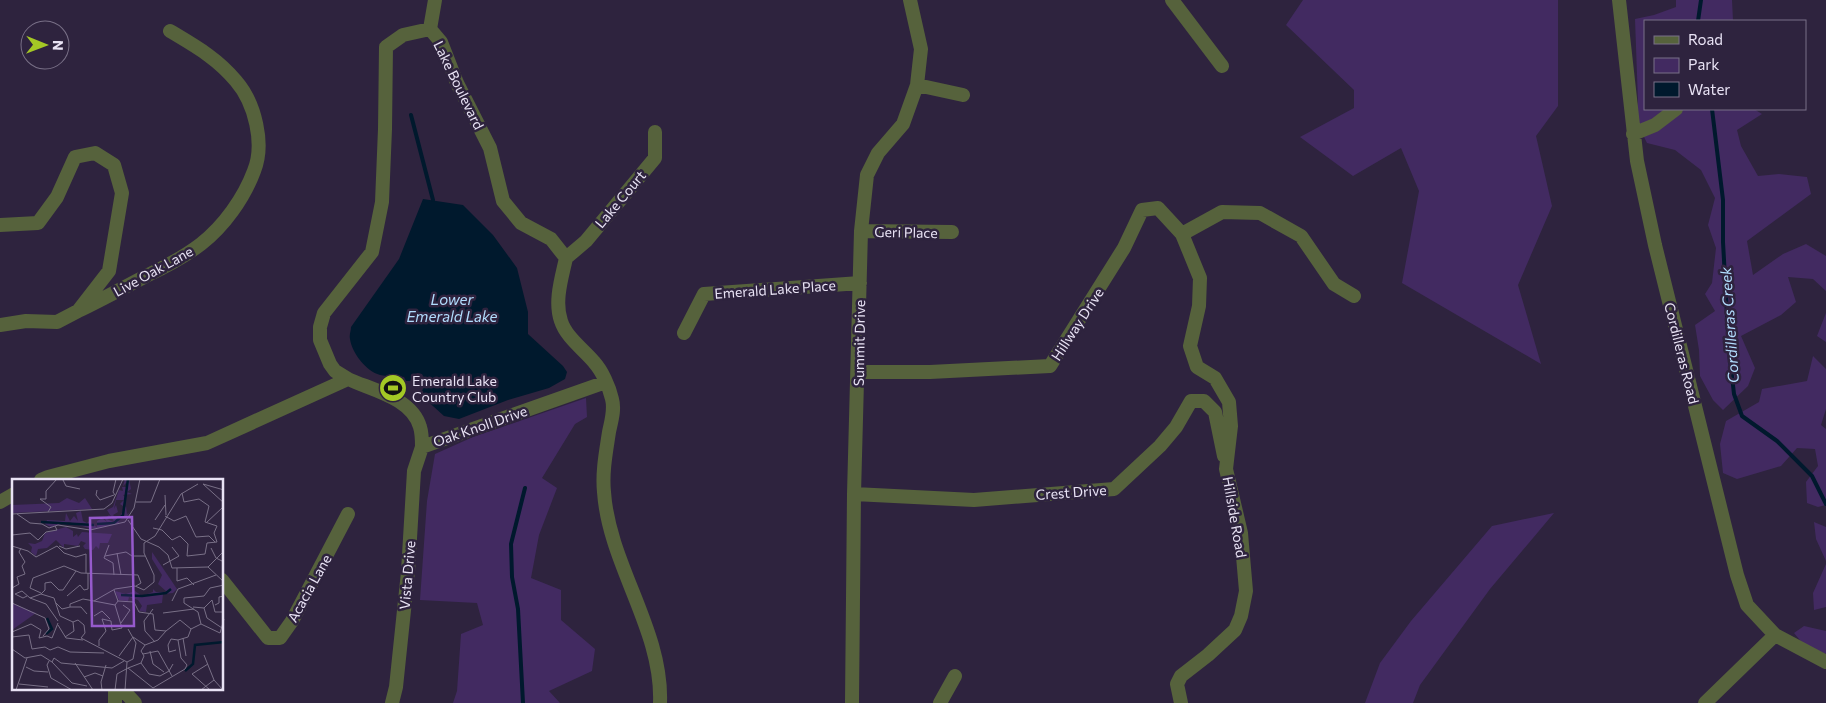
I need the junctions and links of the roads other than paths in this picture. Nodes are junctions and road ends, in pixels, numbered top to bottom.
1 (435, 0) edge
2 (910, 0) edge
3 (1172, 0) edge
4 (1619, 0) edge
5 (430, 29) junction
6 (170, 31) dead end
7 (1222, 66) dead end
8 (917, 85) junction
9 (963, 95) dead end
10 (1675, 110) edge
11 (655, 132) dead end
12 (1633, 134) junction
13 (0, 225) edge
14 (861, 231) junction
15 (952, 232) dead end
16 (1182, 234) junction
17 (566, 258) junction
18 (860, 283) junction
19 (1354, 296) dead end
20 (78, 311) junction
21 (0, 325) edge
22 (684, 333) dead end
23 (859, 372) junction
24 (348, 380) junction
25 (606, 382) junction
26 (422, 447) junction
27 (1226, 469) junction
28 (48, 479) edge
29 (854, 494) junction
30 (12, 495) edge
31 (0, 502) edge
32 (348, 514) dead end
33 (224, 583) edge
34 (1774, 635) junction
35 (1826, 662) edge
36 (955, 676) dead end
37 (116, 690) edge
38 (123, 690) edge
39 (115, 703) edge
40 (135, 703) edge
41 (392, 703) edge
42 (660, 703) edge
43 (852, 703) edge
44 (940, 703) edge
45 (1181, 703) edge
46 (1704, 703) edge

1 - 5 street
2 - 8 street, Summit Drive
3 - 7 street
4 - 12 street, Cordilleras Road
5 - 17 street, Lake Boulevard
5 - 24 street, Lake Boulevard
6 - 20 street, Live Oak Lane
8 - 9 street
8 - 14 street, Summit Drive
10 - 12 street
11 - 17 street, Lake Court
12 - 34 street, Cordilleras Road
13 - 20 street
14 - 15 street, Geri Place
14 - 18 street, Summit Drive
16 - 19 street
16 - 23 street, Hillway Drive
16 - 27 street, Hillside Road
17 - 25 street
18 - 22 street, Emerald Lake Place
18 - 23 street, Summit Drive
20 - 21 street
23 - 29 street, Summit Drive
24 - 26 street, Oak Knoll Drive
24 - 28 street
25 - 26 street, Oak Knoll Drive
25 - 42 street
26 - 41 street, Vista Drive
27 - 29 street, Crest Drive
27 - 45 street, Hillside Road
29 - 43 street, Summit Drive
30 - 31 street
32 - 33 street, Acacia Lane
34 - 35 street, Cordilleras Road
34 - 46 street
36 - 44 street
37 - 39 street
38 - 40 street

